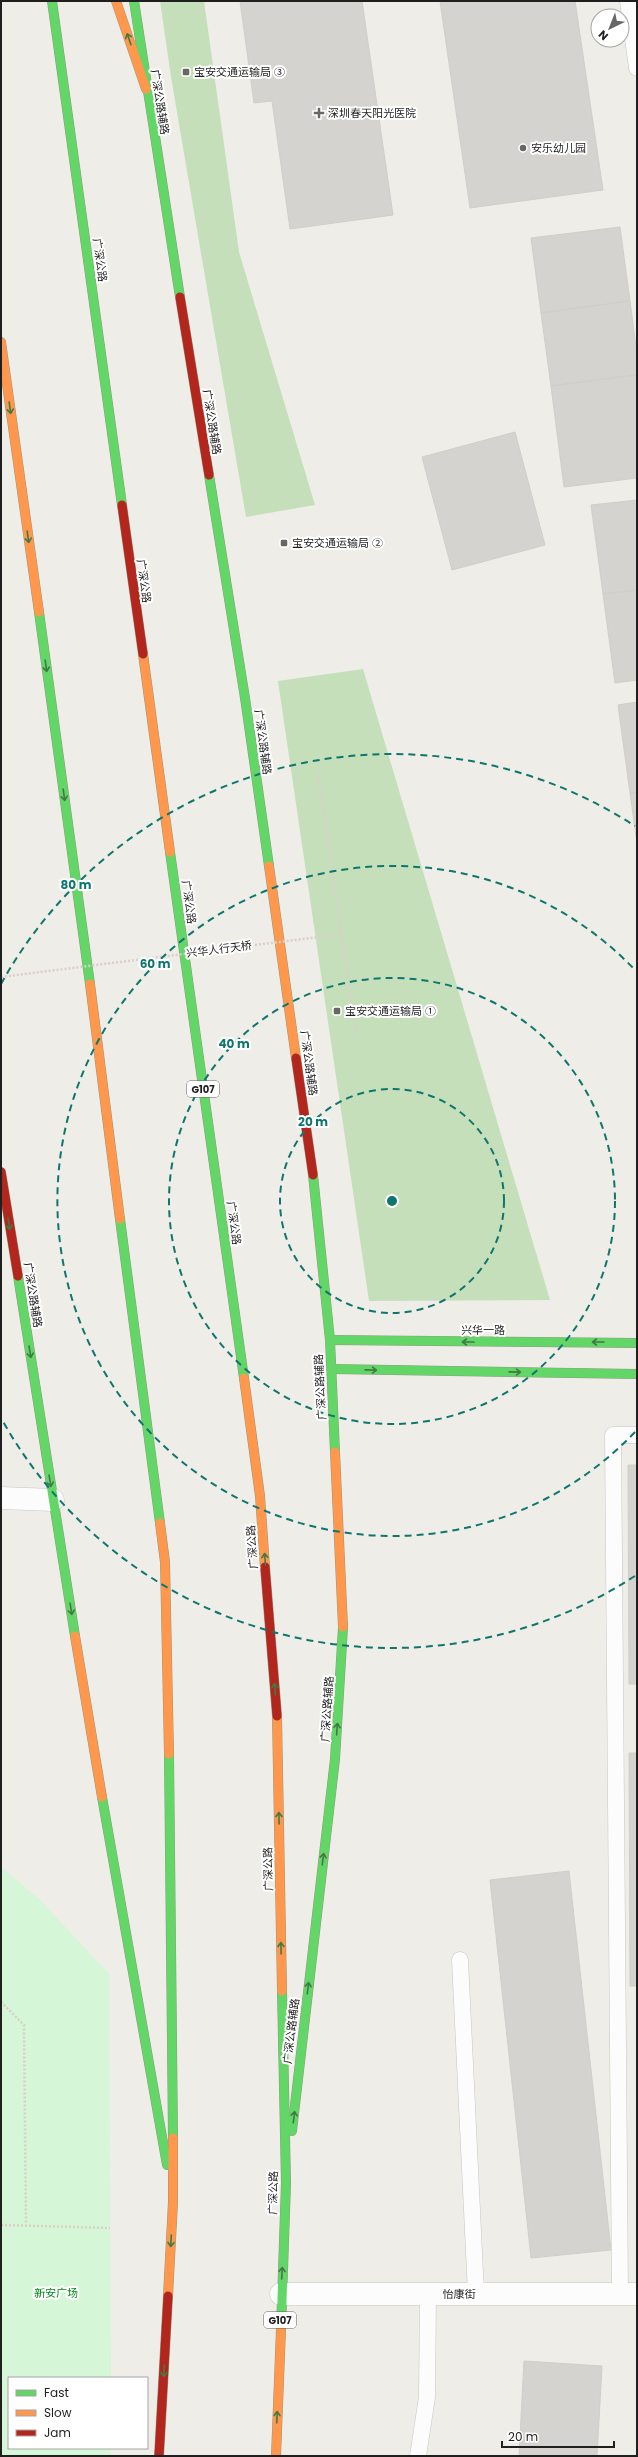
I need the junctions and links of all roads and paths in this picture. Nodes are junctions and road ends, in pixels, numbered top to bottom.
1 (52, 1) edge
2 (116, 1) edge
3 (134, 1) edge
4 (628, 1) edge
5 (637, 68) edge
6 (146, 89) junction
7 (1, 342) edge
8 (318, 774) dead end
9 (342, 934) junction
10 (1, 977) edge
11 (357, 1036) dead end
12 (1, 1172) edge
13 (330, 1340) junction
14 (637, 1343) edge
15 (332, 1369) junction
16 (637, 1374) edge
17 (637, 1435) edge
18 (1, 1498) edge
19 (53, 1500) junction
20 (460, 1960) dead end
21 (1, 2002) edge
22 (286, 2183) junction
23 (173, 2202) junction
24 (26, 2224) junction
25 (1, 2225) edge
26 (110, 2228) dead end
27 (281, 2294) junction
28 (428, 2294) junction
29 (476, 2294) junction
30 (628, 2294) edge
31 (159, 2456) edge
32 (276, 2456) edge
33 (418, 2456) edge

22 -> 1 main road, 广深公路 / G107
6 -> 2 main road
3 - 6 main road, 广深公路辅路
4 - 5 lane
6 - 13 main road, 广深公路辅路
7 -> 23 main road
8 - 9 path
9 - 10 path, 兴华人行天桥, bridge
9 - 11 path
12 -> 19 main road, 广深公路辅路
14 -> 13 main road, 兴华一路
13 - 15 main road, 广深公路辅路
15 -> 16 main road
22 -> 15 main road, 广深公路辅路
17 - 30 lane
18 - 19 street
19 -> 23 main road, 广深公路辅路
20 - 29 lane
21 - 24 path
27 -> 22 main road, 广深公路 / G107
23 -> 31 main road
24 - 25 path
24 - 26 path
27 - 28 street, 怡康街
32 -> 27 main road, 广深公路 / G107
28 - 29 street, 怡康街
28 - 33 lane
29 - 30 street, 怡康街

